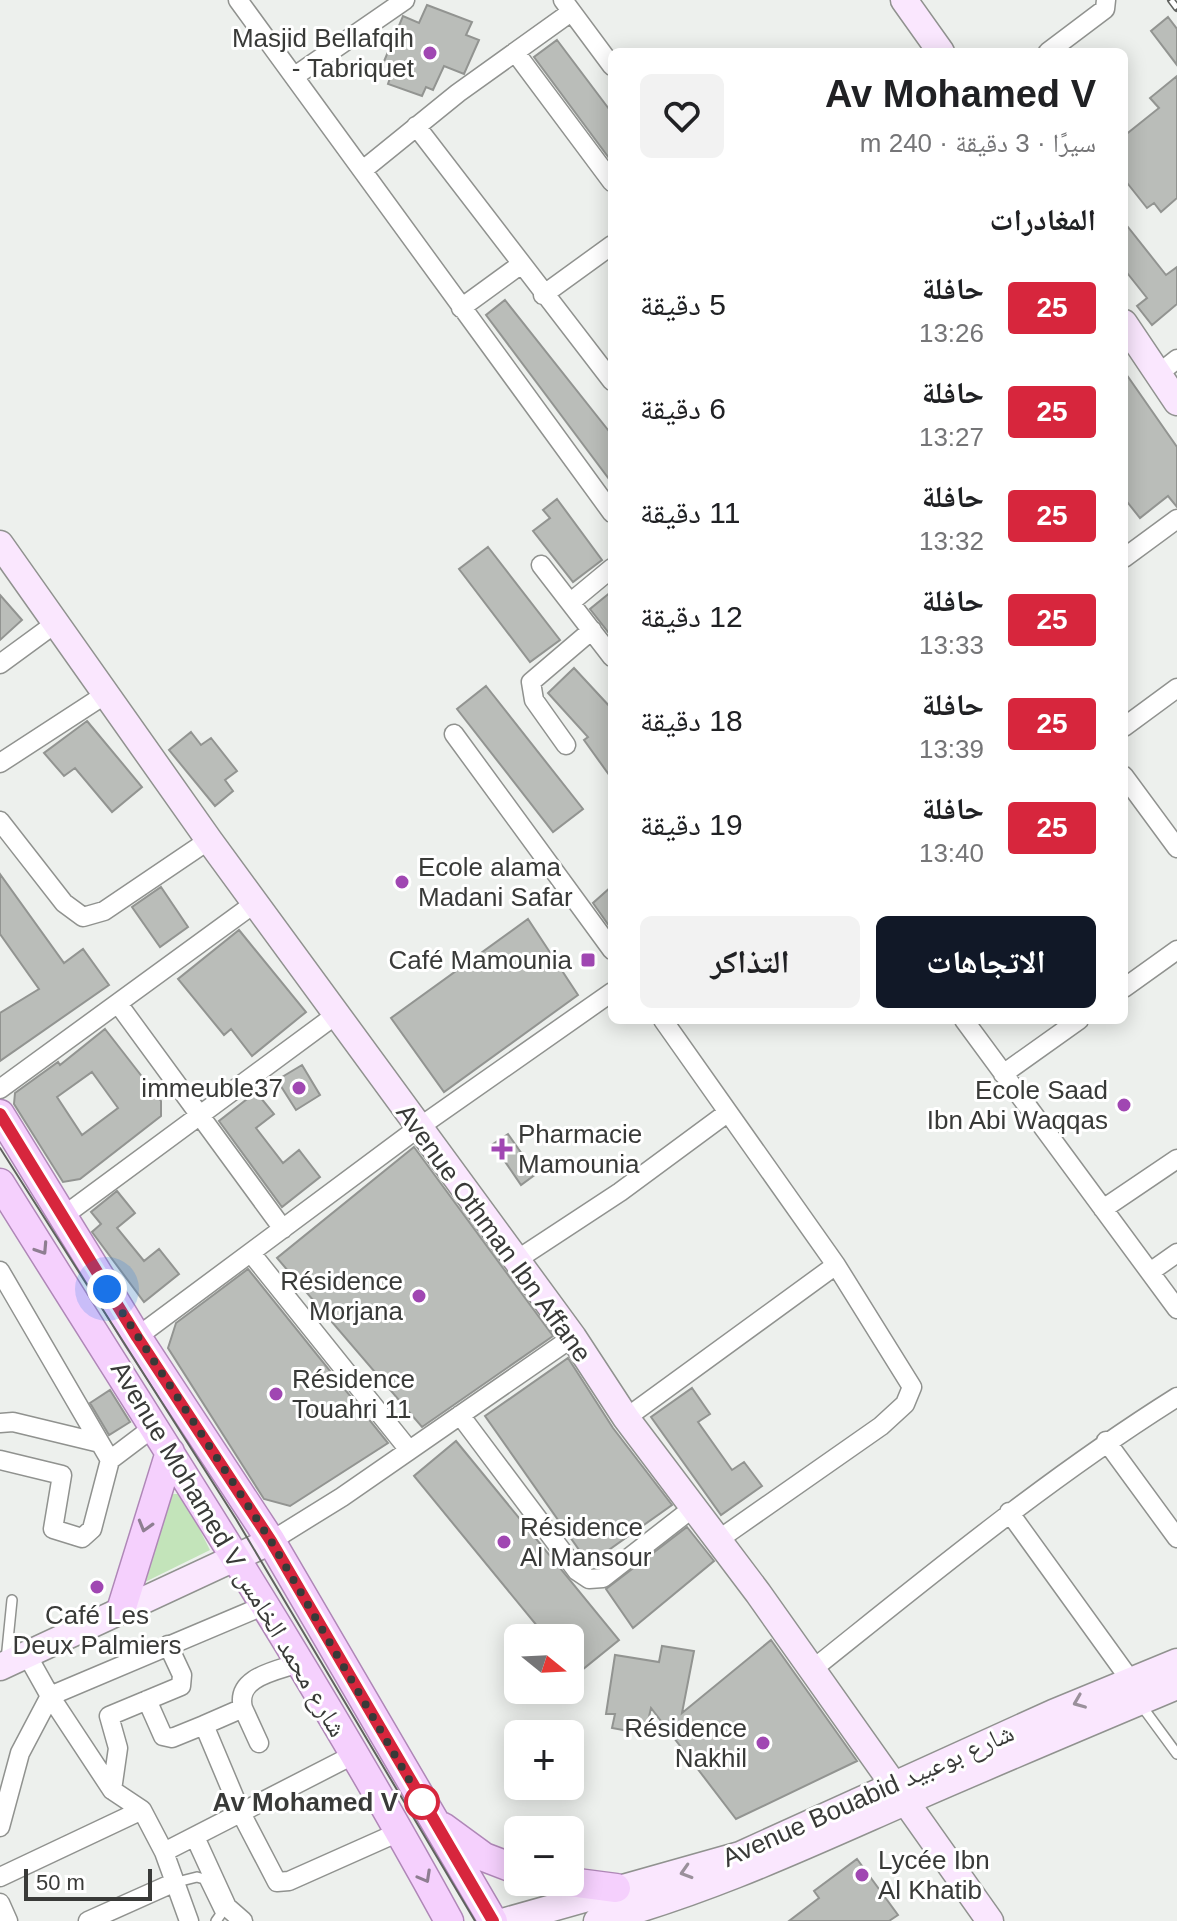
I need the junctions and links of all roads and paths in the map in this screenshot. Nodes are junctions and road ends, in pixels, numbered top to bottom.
1 (238, 0) edge
2 (405, 0) edge
3 (904, 0) edge
4 (1106, 0) edge
5 (567, 6) edge
6 (938, 48) edge
7 (1053, 48) edge
8 (515, 52) junction
9 (608, 61) edge
10 (295, 76) junction
11 (416, 126) junction
12 (363, 170) junction
13 (608, 177) edge
14 (608, 248) edge
15 (520, 265) junction
16 (543, 295) junction
17 (461, 308) junction
18 (1128, 327) edge
19 (1168, 366) edge
20 (608, 376) edge
21 (1177, 402) edge
22 (608, 507) edge
23 (1177, 519) edge
24 (0, 544) edge
25 (1128, 551) edge
26 (541, 565) dead end
27 (608, 571) edge
28 (571, 602) junction
29 (56, 623) junction
30 (592, 630) junction
31 (608, 652) edge
32 (0, 664) edge
33 (1177, 688) edge
34 (106, 694) junction
35 (1128, 724) edge
36 (454, 734) dead end
37 (566, 745) dead end
38 (0, 763) edge
39 (1128, 781) edge
40 (0, 821) edge
41 (209, 840) junction
42 (1177, 848) edge
43 (255, 903) junction
44 (608, 945) edge
45 (1177, 950) edge
46 (1128, 985) edge
47 (608, 995) edge
48 (119, 1005) junction
49 (337, 1014) junction
50 (666, 1024) edge
51 (967, 1024) edge
52 (1073, 1024) edge
53 (1003, 1074) junction
54 (0, 1089) edge
55 (727, 1113) junction
56 (0, 1114) edge
57 (201, 1116) junction
58 (418, 1128) junction
59 (1177, 1159) edge
60 (0, 1183) edge
61 (1103, 1209) junction
62 (62, 1217) junction
63 (283, 1229) junction
64 (251, 1253) junction
65 (1177, 1253) edge
66 (515, 1261) junction
67 (836, 1265) junction
68 (1150, 1272) junction
69 (1, 1276) edge
70 (1177, 1309) edge
71 (137, 1337) junction
72 (573, 1337) junction
73 (1177, 1397) edge
74 (460, 1415) junction
75 (626, 1418) junction
76 (0, 1423) edge
77 (155, 1426) junction
78 (1106, 1441) junction
79 (100, 1443) junction
80 (409, 1450) junction
81 (170, 1452) junction
82 (0, 1460) edge
83 (110, 1460) junction
84 (694, 1507) junction
85 (1009, 1512) junction
86 (1177, 1538) edge
87 (718, 1540) junction
88 (271, 1541) junction
89 (235, 1556) junction
90 (12, 1600) dead end
91 (263, 1606) junction
92 (122, 1607) junction
93 (168, 1645) junction
94 (8, 1662) edge
95 (1177, 1662) edge
96 (299, 1663) junction
97 (813, 1669) junction
98 (1177, 1686) edge
99 (1135, 1692) junction
100 (50, 1696) junction
101 (147, 1700) junction
102 (243, 1708) junction
103 (204, 1725) junction
104 (259, 1743) dead end
105 (355, 1754) junction
106 (1177, 1754) edge
107 (112, 1790) junction
108 (901, 1794) junction
109 (142, 1810) junction
110 (241, 1813) junction
111 (433, 1820) junction
112 (0, 1827) edge
113 (399, 1832) junction
114 (195, 1837) junction
115 (164, 1852) junction
116 (504, 1865) edge
117 (0, 1877) edge
118 (173, 1883) junction
119 (584, 1884) edge
120 (616, 1888) junction
121 (0, 1903) edge
122 (222, 1914) edge
123 (8, 1921) edge
124 (88, 1921) edge
125 (189, 1921) edge
126 (243, 1921) edge
127 (449, 1921) edge
128 (493, 1921) edge
129 (506, 1921) edge
130 (597, 1921) edge
131 (990, 1921) edge

1 - 10 street
2 - 10 street
3 - 6 street
4 - 7 street
5 - 8 street
5 - 9 street
8 - 11 street
8 - 13 street
10 - 12 street
11 - 12 street
11 - 15 street
12 - 17 street
14 - 16 street
15 - 16 street
15 - 17 street
16 - 20 street
17 - 22 street
18 - 19 street
19 - 21 street
23 - 25 street
24 - 29 street, Avenue Othman Ibn Affane
26 - 28 street
27 - 28 street
28 - 30 street
29 - 32 street
29 - 34 street, Avenue Othman Ibn Affane
30 - 31 street
30 - 37 street
33 - 35 street
34 - 38 street
34 - 41 street, Avenue Othman Ibn Affane
36 - 44 street
39 - 42 street
40 - 41 street
41 - 43 street, Avenue Othman Ibn Affane
43 - 48 street
43 - 49 street, Avenue Othman Ibn Affane
45 - 46 street
47 - 58 street
48 - 54 street
48 - 57 street
49 - 57 street
49 - 58 street, Avenue Othman Ibn Affane
50 - 55 street
51 - 53 street
52 - 53 street
53 - 61 street
55 - 66 street
55 - 67 street
56 - 62 main road, Avenue Mohamed V شارع محمد الخامس
57 - 62 street
57 - 63 street
58 - 63 street
58 - 66 street, Avenue Othman Ibn Affane
59 - 61 street
60 -> 77 main road, Avenue Mohamed V شارع محمد الخامس
61 - 68 street
62 - 71 main road, Avenue Mohamed V شارع محمد الخامس
63 - 64 street
64 - 71 street
64 - 80 street
65 - 68 street
66 - 72 street, Avenue Othman Ibn Affane
67 - 75 street
67 - 87 street
68 - 70 street
69 - 79 street
71 - 88 main road, Avenue Mohamed V شارع محمد الخامس
72 - 74 street
72 - 75 street, Avenue Othman Ibn Affane
73 - 78 street
74 - 80 street
74 - 84 street
75 - 84 street, Avenue Othman Ibn Affane
76 - 79 street
77 - 81 main road, Avenue Mohamed V شارع محمد الخامس
77 - 83 street
78 - 85 street
78 - 86 street
79 - 83 street
80 - 88 street
81 - 89 main road, Avenue Mohamed V شارع محمد الخامس
81 -> 92 main road
82 - 83 street
84 - 87 street, Avenue Othman Ibn Affane
85 - 97 street
85 - 99 street
87 - 97 street, Avenue Othman Ibn Affane
88 - 89 street
88 - 111 main road, Avenue Mohamed V شارع محمد الخامس
89 - 91 main road, Avenue Mohamed V شارع محمد الخامس
89 - 92 street
90 - 94 lane
91 - 93 street
91 - 96 main road, Avenue Mohamed V شارع محمد الخامس
92 - 94 street
93 - 100 street
93 - 101 street
94 - 100 street
95 - 99 street, Avenue Bouabid شارع بوعبيد
96 - 102 street
96 - 105 main road, Avenue Mohamed V شارع محمد الخامس
97 - 108 street, Avenue Othman Ibn Affane
98 - 99 street, Avenue Bouabid شارع بوعبيد
99 - 106 lane
99 - 108 street, Avenue Bouabid شارع بوعبيد
100 - 107 street
100 - 112 street
101 - 103 street
101 - 107 street
102 - 103 street
102 - 104 street
103 - 110 street
105 - 110 street
105 - 113 main road, Avenue Mohamed V شارع محمد الخامس
107 - 109 street
108 -> 120 street, Avenue Bouabid شارع بوعبيد
108 - 130 street, Avenue Bouabid شارع بوعبيد
108 - 131 street, Avenue Othman Ibn Affane
109 - 115 street
109 - 117 street
110 - 113 street
110 - 114 street
111 - 116 main road
111 - 128 main road, Avenue Mohamed V شارع محمد الخامس
113 -> 127 main road, Avenue Mohamed V شارع محمد الخامس
114 - 115 street
114 - 122 street
115 - 118 street
118 - 122 lane
118 - 124 street
118 - 125 street
119 - 120 main road
120 - 129 street, Avenue Bouabid شارع بوعبيد
121 - 123 street
122 - 126 street

